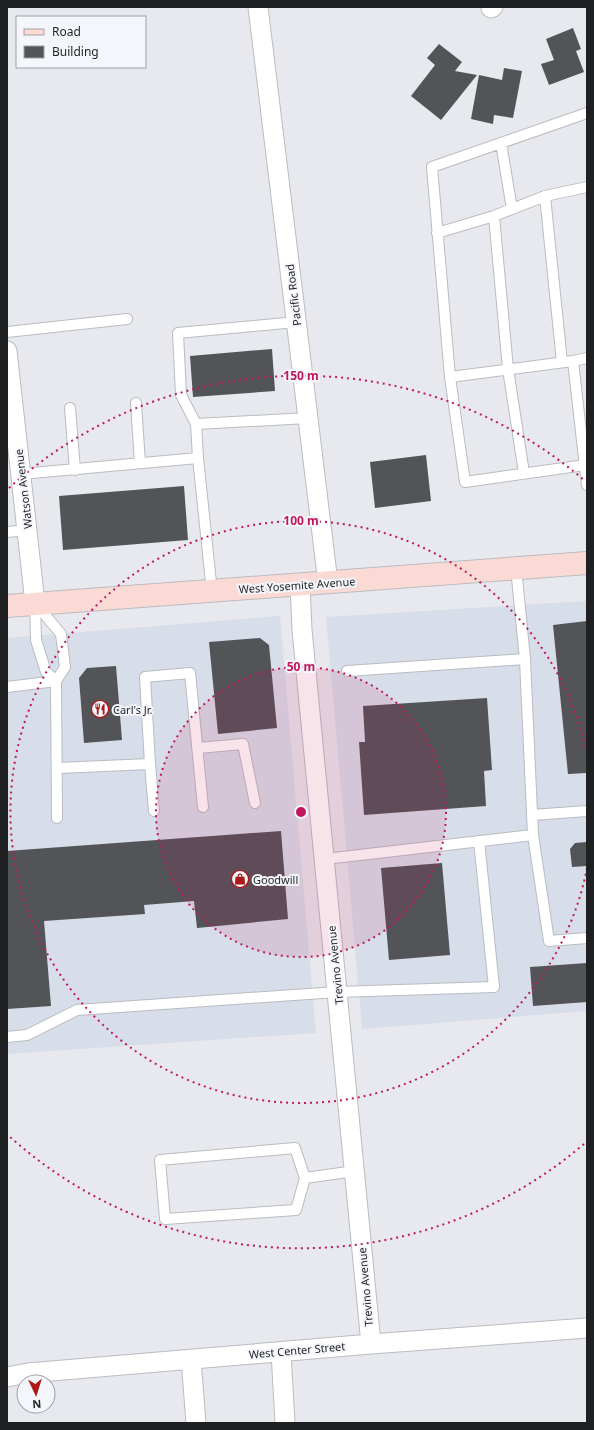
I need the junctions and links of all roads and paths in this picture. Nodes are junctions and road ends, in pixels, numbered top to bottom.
1 (258, 7) edge
2 (587, 113) edge
3 (501, 143) junction
4 (587, 186) edge
5 (545, 196) junction
6 (512, 208) junction
7 (494, 216) junction
8 (437, 232) junction
9 (128, 319) dead end
10 (296, 322) junction
11 (7, 332) edge
12 (7, 351) edge
13 (587, 358) edge
14 (573, 361) junction
15 (562, 362) junction
16 (508, 369) junction
17 (450, 377) junction
18 (136, 403) dead end
19 (70, 408) dead end
20 (308, 418) junction
21 (196, 424) junction
22 (198, 458) junction
23 (140, 464) junction
24 (585, 465) junction
25 (74, 470) junction
26 (21, 474) junction
27 (524, 474) junction
28 (587, 485) edge
29 (28, 530) junction
30 (7, 532) edge
31 (587, 563) edge
32 (516, 568) junction
33 (328, 583) junction
34 (300, 585) junction
35 (212, 592) junction
36 (35, 603) junction
37 (7, 606) edge
38 (525, 659) junction
39 (347, 671) dead end
40 (56, 681) junction
41 (7, 687) edge
42 (198, 748) junction
43 (150, 764) junction
44 (58, 768) junction
45 (255, 803) dead end
46 (204, 807) dead end
47 (154, 811) dead end
48 (587, 811) edge
49 (532, 815) junction
50 (57, 818) dead end
51 (533, 835) junction
52 (479, 841) junction
53 (324, 860) junction
54 (587, 938) edge
55 (337, 992) junction
56 (7, 1037) edge
57 (355, 1171) junction
58 (305, 1178) junction
59 (587, 1328) edge
60 (370, 1344) junction
61 (281, 1352) junction
62 (191, 1359) junction
63 (7, 1377) edge
64 (196, 1423) edge
65 (285, 1423) edge

1 - 10 street, Pacific Road
2 - 3 lane
3 - 6 lane
3 - 8 lane
4 - 5 lane
5 - 6 lane
5 - 15 lane
6 - 7 lane
7 - 8 lane
7 - 16 lane
8 - 17 lane
9 - 11 lane
10 - 20 street, Pacific Road
10 - 21 lane
12 - 26 street, Watson Avenue
13 - 14 lane
14 - 15 lane
14 - 24 lane
15 - 16 lane
16 - 17 lane
16 - 27 lane
17 - 27 lane
18 - 23 lane
19 - 25 lane
20 - 21 lane
20 - 33 street, Pacific Road
21 - 22 lane
22 - 23 lane
22 - 35 lane
23 - 25 lane
24 - 27 lane
24 - 28 lane
25 - 26 lane
26 - 29 street, Watson Avenue
29 - 30 lane
29 - 36 street, Watson Avenue
31 - 32 main road, West Yosemite Avenue
32 - 33 main road, West Yosemite Avenue
32 - 38 lane
33 - 34 main road, West Yosemite Avenue
34 - 35 main road, West Yosemite Avenue
34 - 53 street, Trevino Avenue
35 - 36 main road, West Yosemite Avenue
36 - 37 main road, West Yosemite Avenue
36 - 40 lane
36 - 40 lane
38 - 39 lane
38 - 49 lane
40 - 41 lane
40 - 44 lane
42 - 43 lane
42 - 45 lane
42 - 46 lane
43 - 44 lane
43 - 47 lane
44 - 50 lane
48 - 49 lane
49 - 51 lane
51 - 52 lane
51 - 54 lane
52 - 53 lane
52 - 55 lane
53 - 55 street, Trevino Avenue
55 - 56 lane
55 - 57 street, Trevino Avenue
57 - 58 lane
57 - 60 street, Trevino Avenue
58 - 58 lane
59 - 60 street, West Center Street
60 - 61 street, West Center Street
61 - 62 street, West Center Street
61 - 65 street
62 - 63 street, West Center Street
62 - 64 street

